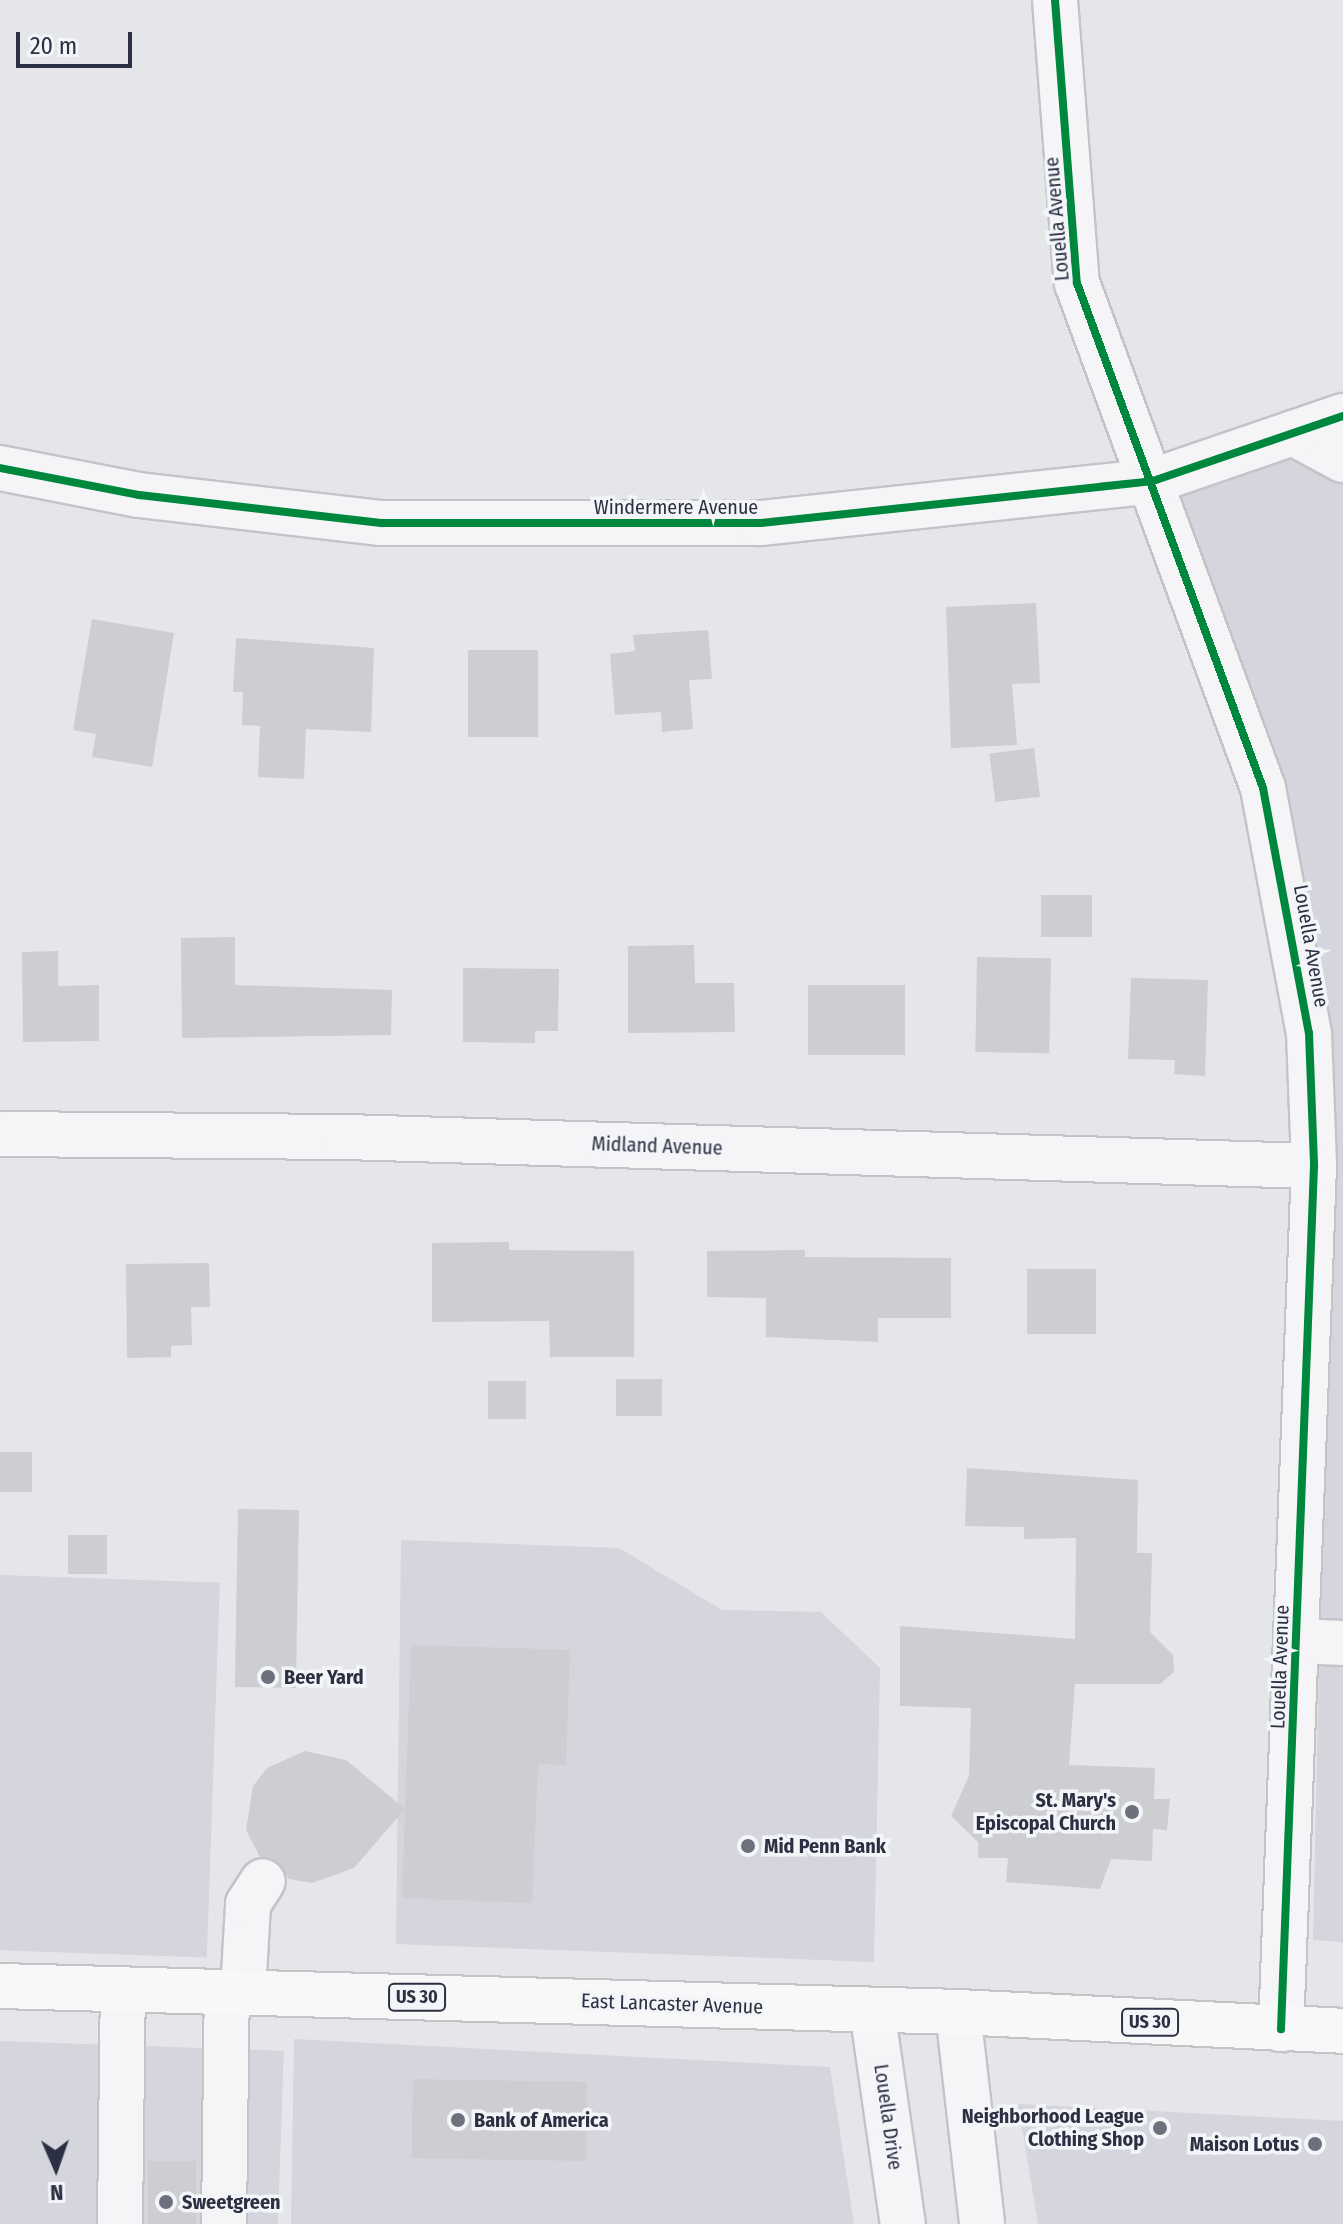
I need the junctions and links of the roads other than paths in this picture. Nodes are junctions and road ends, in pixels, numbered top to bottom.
1 (1055, 0) edge
2 (1343, 416) edge
3 (1293, 433) junction
4 (1343, 460) edge
5 (0, 468) edge
6 (1153, 481) junction
7 (0, 1134) edge
8 (1314, 1166) junction
9 (1298, 1641) junction
10 (1343, 1643) edge
11 (263, 1881) dead end
12 (0, 1986) edge
13 (123, 1989) junction
14 (235, 1992) junction
15 (872, 2010) junction
16 (958, 2012) junction
17 (1281, 2029) junction
18 (1343, 2031) edge
19 (120, 2224) edge
20 (224, 2224) edge
21 (903, 2224) edge
22 (982, 2224) edge

1 - 6 street, Louella Avenue
2 - 3 street, Windermere Avenue
3 - 4 street
3 - 6 street, Windermere Avenue
5 - 6 street, Windermere Avenue
6 - 8 street, Louella Avenue
7 - 8 street, Midland Avenue
8 - 9 street, Louella Avenue
9 - 10 street
9 - 17 street, Louella Avenue
11 - 14 street
12 - 13 highway, East Lancaster Avenue / US 30
13 - 14 highway, East Lancaster Avenue / US 30
13 - 19 street
14 - 15 highway, East Lancaster Avenue / US 30
14 - 20 street
15 - 16 highway, East Lancaster Avenue / US 30
15 - 21 street, Louella Drive
16 - 17 highway, East Lancaster Avenue / US 30
16 - 22 street
17 - 18 highway, East Lancaster Avenue / US 30

